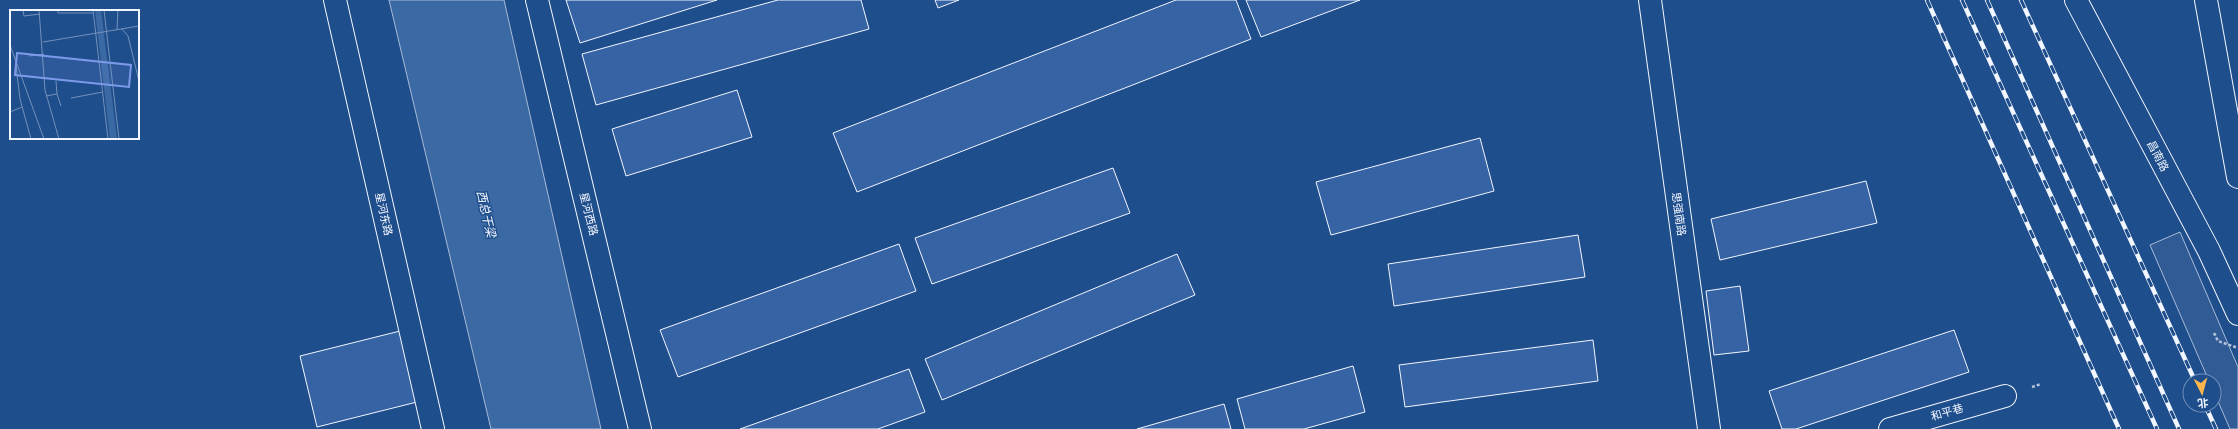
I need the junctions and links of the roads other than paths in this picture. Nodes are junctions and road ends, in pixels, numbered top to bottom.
1 (335, 0) edge
2 (537, 0) edge
3 (1650, 0) edge
4 (2076, 0) edge
5 (2206, 0) edge
6 (2238, 177) edge
7 (2238, 314) edge
8 (2005, 396) dead end
9 (433, 429) edge
10 (640, 429) edge
11 (1709, 429) edge
12 (1890, 429) edge

1 - 9 street, 星河东路
2 - 10 street, 星河西路
3 - 11 street, 思强南路
4 - 7 street, 昌南路
5 - 6 street
8 - 12 street, 和平巷

